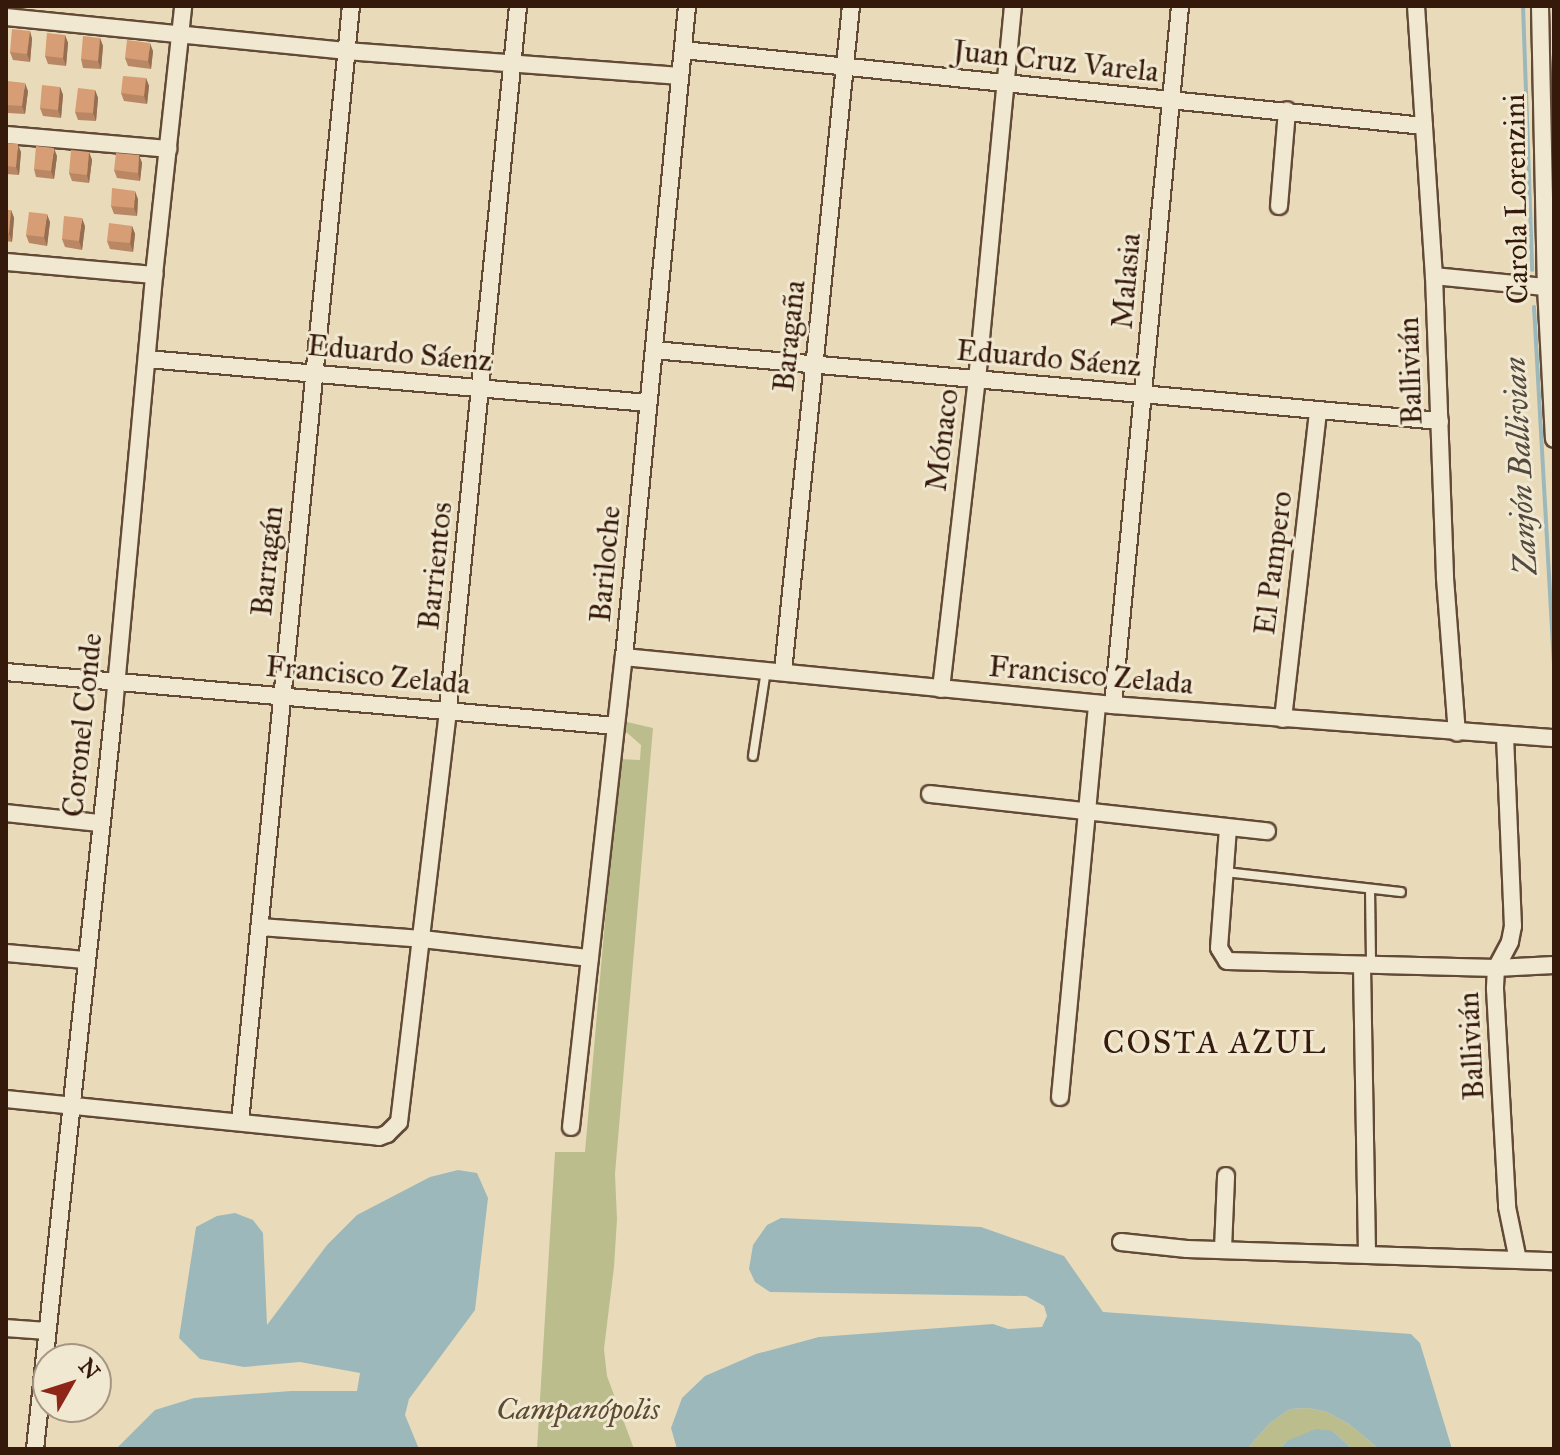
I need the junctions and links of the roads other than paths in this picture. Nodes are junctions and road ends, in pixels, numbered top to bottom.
1 (183, 6) edge
2 (351, 6) edge
3 (518, 6) edge
4 (687, 6) edge
5 (851, 6) edge
6 (1013, 6) edge
7 (1180, 6) edge
8 (1416, 6) edge
9 (1540, 6) edge
10 (6, 17) edge
11 (181, 33) junction
12 (683, 50) junction
13 (347, 51) junction
14 (512, 65) junction
15 (845, 67) junction
16 (679, 76) junction
17 (1006, 85) junction
18 (1171, 101) junction
19 (1287, 110) junction
20 (1424, 126) junction
21 (6, 135) edge
22 (168, 149) junction
23 (1279, 206) dead end
24 (6, 262) edge
25 (154, 275) junction
26 (1434, 276) junction
27 (1550, 288) edge
28 (654, 350) junction
29 (147, 359) junction
30 (814, 367) junction
31 (316, 373) junction
32 (977, 380) junction
33 (481, 388) junction
34 (1144, 394) junction
35 (648, 403) junction
36 (1318, 412) junction
37 (1440, 421) junction
38 (1554, 439) edge
39 (624, 657) junction
40 (766, 670) junction
41 (783, 671) junction
42 (6, 672) edge
43 (116, 682) junction
44 (941, 689) junction
45 (280, 696) junction
46 (1105, 704) junction
47 (448, 709) junction
48 (1283, 719) junction
49 (616, 726) junction
50 (1457, 733) junction
51 (1505, 736) junction
52 (1554, 738) edge
53 (753, 756) dead end
54 (930, 794) dead end
55 (6, 813) edge
56 (1084, 814) junction
57 (100, 823) junction
58 (1228, 828) junction
59 (1267, 831) dead end
60 (1225, 872) junction
61 (1370, 889) junction
62 (1401, 892) dead end
63 (260, 927) junction
64 (422, 939) junction
65 (6, 953) edge
66 (590, 958) junction
67 (85, 960) junction
68 (1554, 965) edge
69 (1367, 966) junction
70 (1496, 968) junction
71 (1060, 1097) dead end
72 (6, 1099) edge
73 (70, 1105) junction
74 (240, 1122) junction
75 (571, 1127) dead end
76 (1226, 1176) dead end
77 (1121, 1242) dead end
78 (1223, 1249) junction
79 (1367, 1254) junction
80 (1518, 1260) junction
81 (1554, 1261) edge
82 (6, 1328) edge
83 (46, 1331) junction
84 (35, 1449) edge

1 - 11 street, Coronel Conde
2 - 13 street, Barragán
3 - 14 street, Barrientos
4 - 12 street, Bariloche
5 - 15 street, Baragaña
6 - 17 street, Mónaco
7 - 18 street, Malasia
8 - 20 street, Ballivián
9 - 27 street, Carola Lorenzini
10 - 11 street
11 - 13 street
11 - 22 street, Coronel Conde
12 - 15 street, Juan Cruz Varela
12 - 16 street, Bariloche
13 - 14 street
13 - 31 street, Barragán
14 - 16 street
14 - 33 street, Barrientos
15 - 17 street, Juan Cruz Varela
15 - 30 street, Baragaña
16 - 28 street, Bariloche
17 - 18 street, Juan Cruz Varela
17 - 32 street, Mónaco
18 - 19 street, Juan Cruz Varela
18 - 34 street, Malasia
19 - 20 street, Juan Cruz Varela
19 - 23 street
20 - 26 street, Ballivián
21 - 22 street
22 - 25 street, Coronel Conde
24 - 25 street
25 - 29 street, Coronel Conde
26 - 27 street
26 - 37 street, Ballivián
27 - 38 street, Carola Lorenzini
28 - 30 street, Eduardo Sáenz
28 - 35 street, Bariloche
29 - 31 street, Eduardo Sáenz
29 - 43 street, Coronel Conde
30 - 32 street, Eduardo Sáenz
30 - 41 street, Baragaña
31 - 33 street, Eduardo Sáenz
31 - 45 street, Barragán
32 - 34 street, Eduardo Sáenz
32 - 44 street, Mónaco
33 - 35 street, Eduardo Sáenz
33 - 47 street, Barrientos
34 - 36 street, Eduardo Sáenz
34 - 46 street, Malasia
35 - 39 street, Bariloche
36 - 37 street, Eduardo Sáenz
36 - 48 street, El Pampero
37 - 50 street, Ballivián
39 - 40 street, Francisco Zelada
39 - 49 street, Bariloche
40 - 41 street, Francisco Zelada
40 - 53 lane
41 - 44 street, Francisco Zelada
42 - 43 street, Francisco Zelada
43 - 45 street, Francisco Zelada
43 - 57 street, Coronel Conde
44 - 46 street, Francisco Zelada
45 - 47 street, Francisco Zelada
45 - 63 street, Barragán
46 - 48 street, Francisco Zelada
46 - 56 street, Malasia
47 - 49 street, Francisco Zelada
47 - 64 street, Barrientos
48 - 50 street, Francisco Zelada
49 - 66 street, Bariloche
50 - 51 street, Francisco Zelada
51 - 52 street, Francisco Zelada
51 - 70 street, Ballivián
54 - 56 street
55 - 57 street
56 - 58 street
56 - 71 street, Malasia
57 - 67 street, Coronel Conde
58 - 59 street
58 - 60 street
60 - 61 lane
60 - 69 street
61 - 62 lane
61 - 69 lane
63 - 64 street
63 - 74 street, Barragán
64 - 66 street
64 - 74 street, Barrientos
65 - 67 street
66 - 75 street, Bariloche
67 - 73 street, Coronel Conde
68 - 70 street
69 - 70 street
69 - 79 street
70 - 80 street, Ballivián
72 - 73 street
73 - 74 street
73 - 83 street, Coronel Conde
76 - 78 street
77 - 78 street
78 - 79 street
79 - 80 street
80 - 81 street
82 - 83 street
83 - 84 street, Coronel Conde

